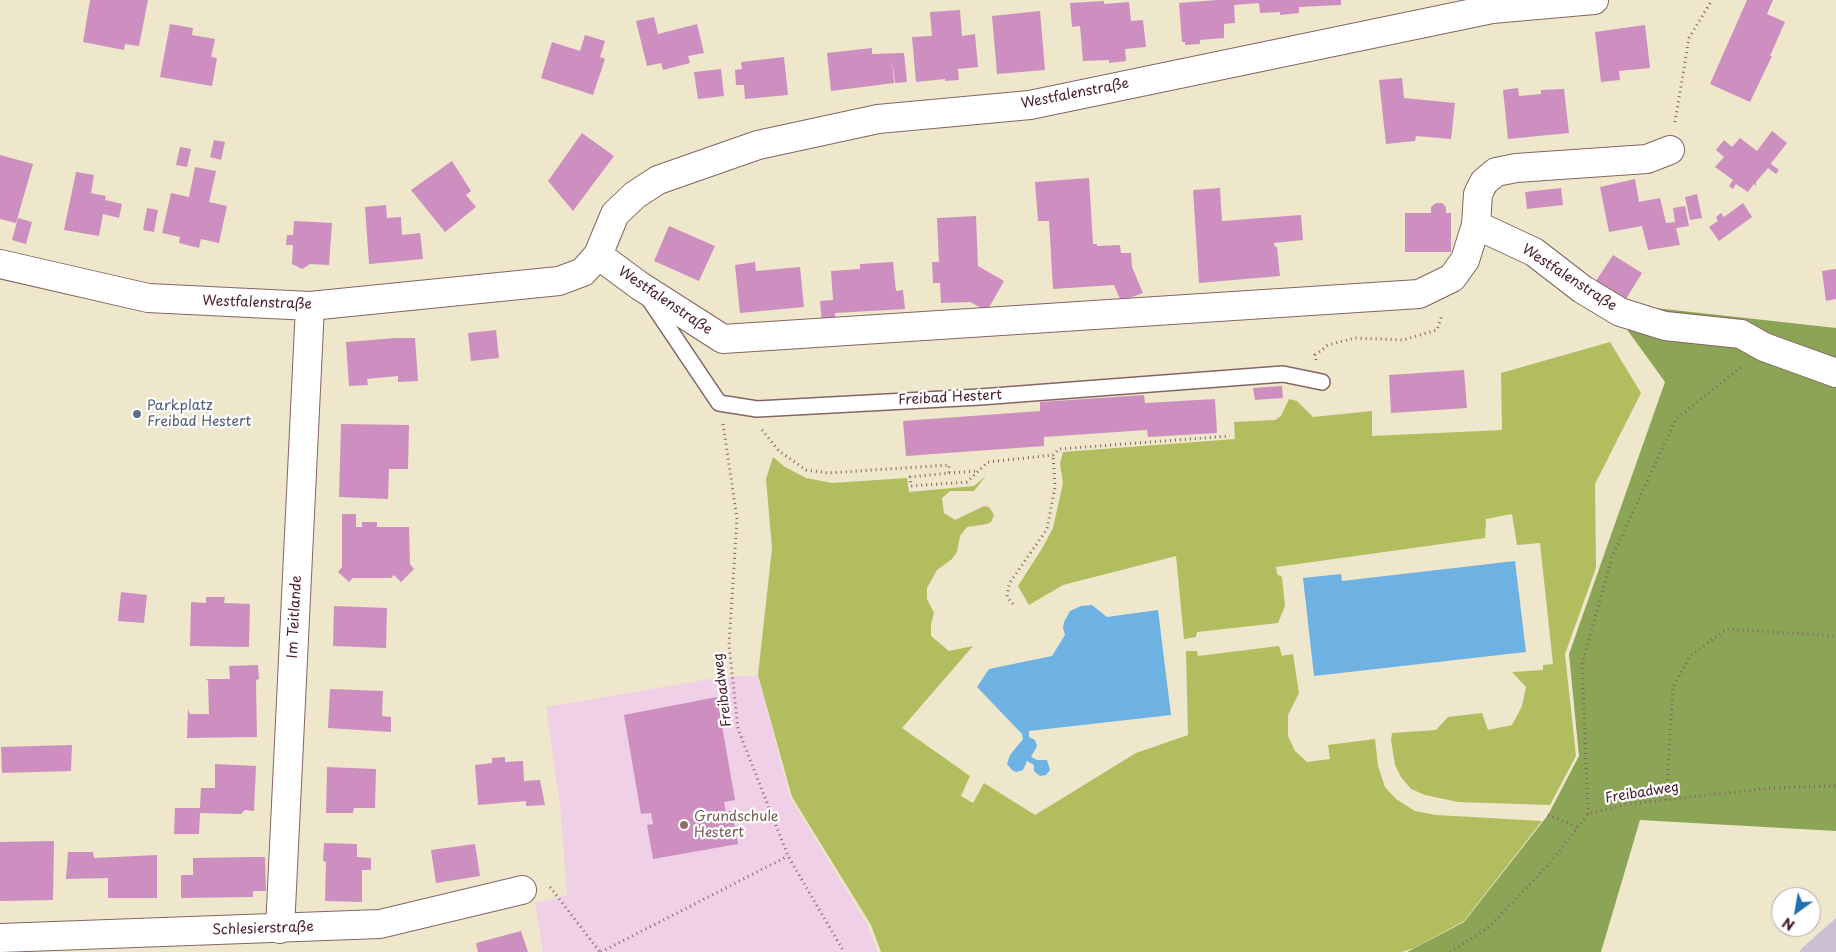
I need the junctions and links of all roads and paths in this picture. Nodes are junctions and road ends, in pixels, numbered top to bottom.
1 (1594, 0) edge
2 (1712, 0) edge
3 (1670, 150) joint
4 (1476, 225) junction
5 (598, 254) junction
6 (0, 264) edge
7 (1452, 278) junction
8 (640, 286) junction
9 (310, 306) junction
10 (1764, 348) junction
11 (1315, 355) dead end
12 (1836, 373) edge
13 (1322, 382) dead end
14 (719, 403) junction
15 (756, 409) junction
16 (1230, 436) dead end
17 (1053, 456) junction
18 (979, 471) junction
19 (949, 473) junction
20 (1013, 604) dead end
21 (1836, 636) edge
22 (1836, 786) edge
23 (1666, 800) junction
24 (1588, 814) junction
25 (1548, 815) dead end
26 (1578, 827) junction
27 (788, 856) junction
28 (522, 890) joint
29 (280, 929) junction
30 (0, 938) edge
31 (601, 952) edge
32 (844, 952) edge
33 (1450, 952) edge

1 - 5 street, Westfalenstraße
2 - 3 path
3 - 4 street
4 - 7 street
4 - 10 street, Westfalenstraße
5 - 8 street, Westfalenstraße
5 - 9 street, Westfalenstraße
6 - 9 street, Westfalenstraße
7 - 8 street, Westfalenstraße
7 - 11 path
8 - 14 lane
9 - 29 street, Im Teitlande
10 - 12 street, Westfalenstraße
10 - 24 path
13 - 15 lane, Freibad Hestert
14 - 15 lane, Freibad Hestert
14 - 27 path, Freibadweg
15 - 19 path
16 - 17 path
17 - 18 path
17 - 20 path
18 - 19 path
18 - 19 path
21 - 23 path
22 - 23 path, Freibadweg
23 - 24 path, Freibadweg
24 - 26 path, Freibadweg
25 - 26 path
26 - 33 path, Freibadweg
27 - 31 path
27 - 32 path, Freibadweg
28 - 29 street, Schlesierstraße
28 - 31 path
29 - 30 street, Schlesierstraße

